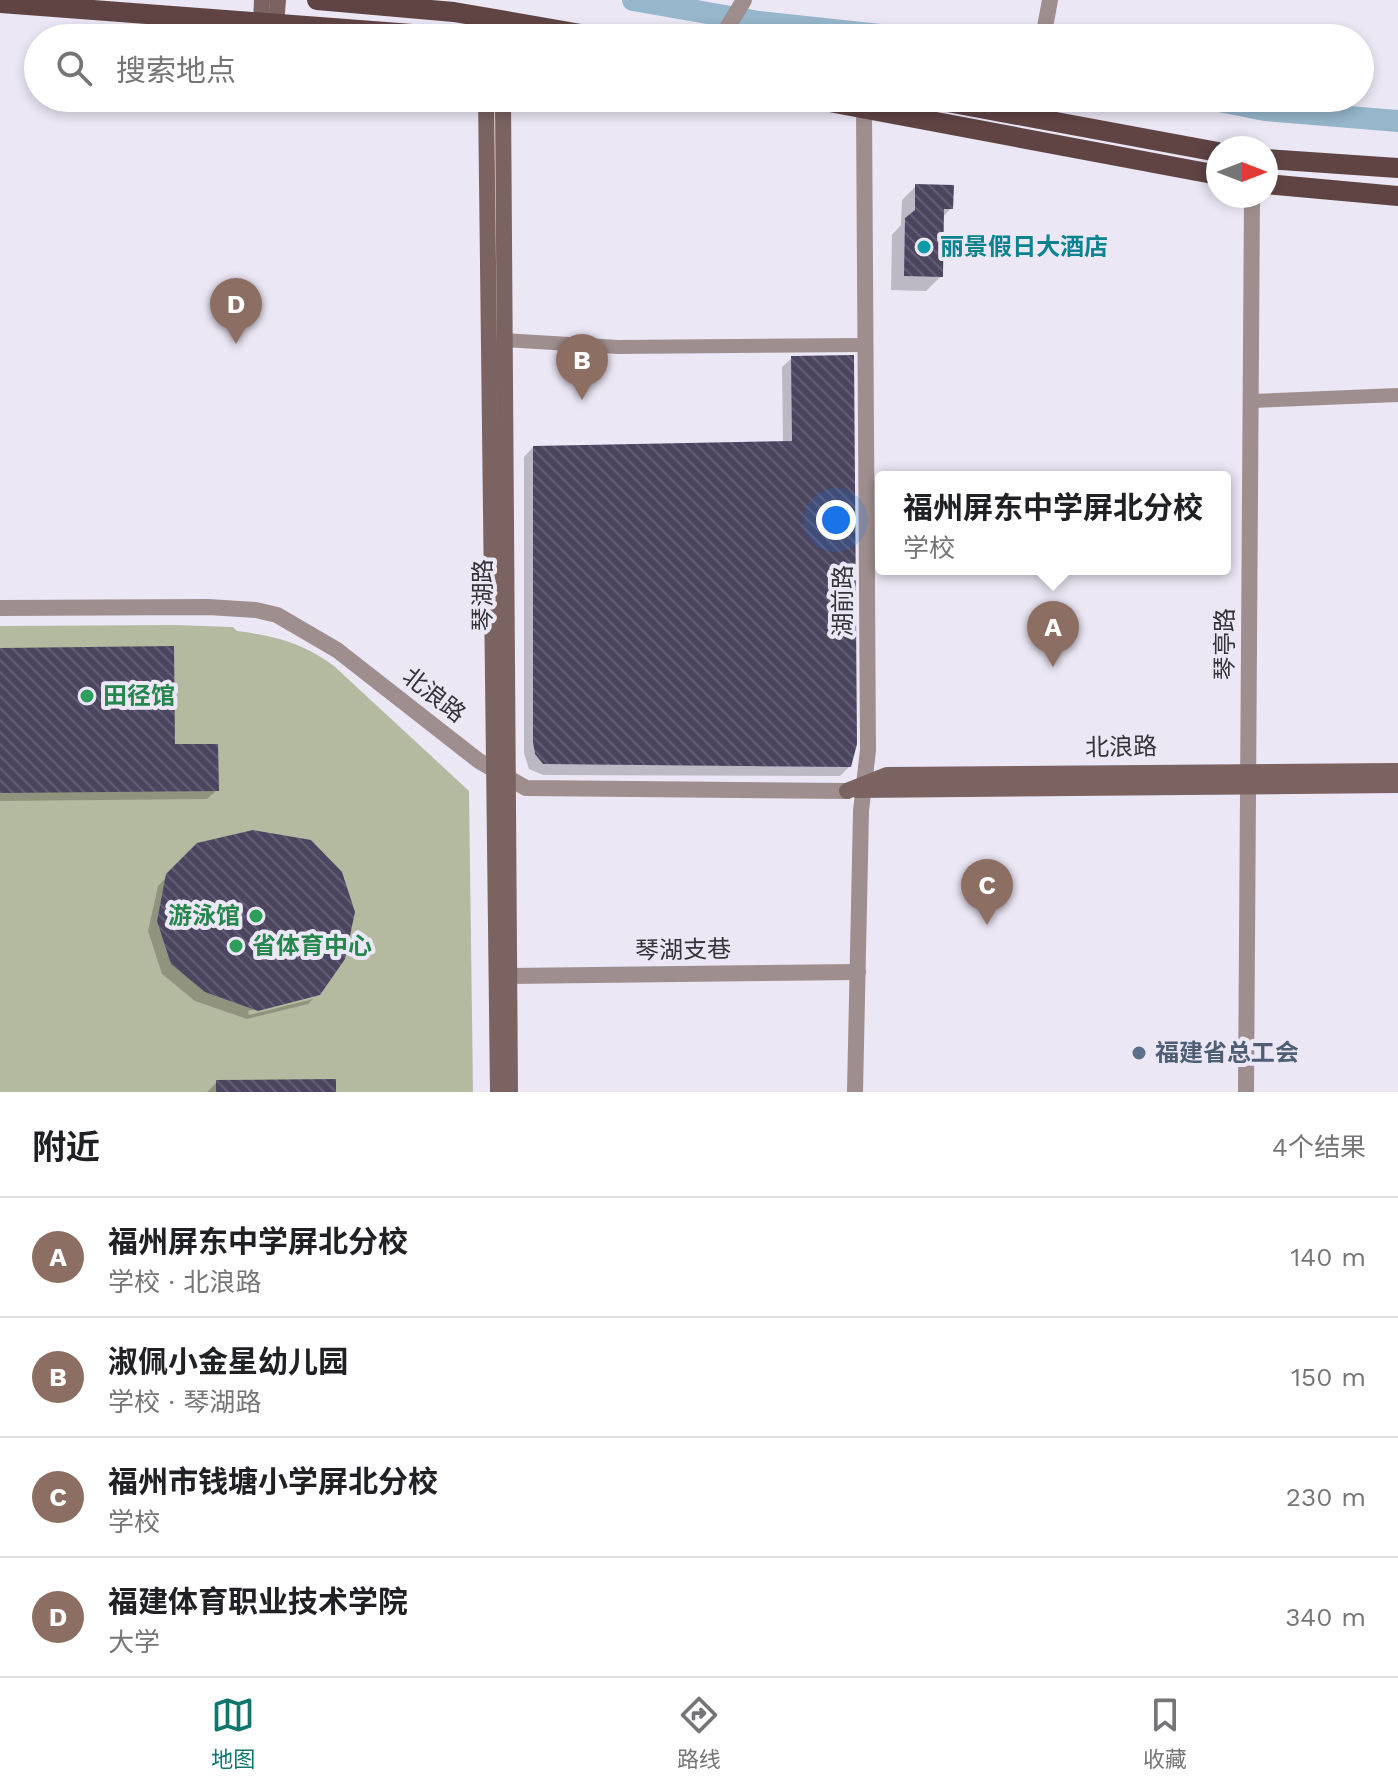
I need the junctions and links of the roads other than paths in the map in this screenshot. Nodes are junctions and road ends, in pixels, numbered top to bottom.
1 (262, 0) edge
2 (278, 0) edge
3 (317, 0) edge
4 (1050, 0) edge
5 (0, 3) edge
6 (742, 4) edge
7 (268, 24) junction
8 (523, 24) edge
9 (729, 24) edge
10 (1046, 24) edge
11 (486, 112) edge
12 (503, 112) edge
13 (864, 112) edge
14 (880, 112) edge
15 (1047, 112) edge
16 (1206, 149) edge
17 (1278, 160) edge
18 (1398, 168) edge
19 (1206, 173) edge
20 (1278, 185) edge
21 (1398, 196) edge
22 (1252, 208) edge
23 (504, 340) junction
24 (865, 345) junction
25 (1398, 395) edge
26 (1251, 401) junction
27 (0, 608) edge
28 (1398, 771) edge
29 (502, 776) junction
30 (1249, 778) junction
31 (1398, 785) edge
32 (865, 786) junction
33 (847, 791) joint
34 (858, 972) junction
35 (509, 976) junction
36 (498, 1092) edge
37 (510, 1092) edge
38 (855, 1092) edge
39 (1246, 1092) edge

1 - 7 main road
2 - 7 main road
3 - 8 main road
4 - 10 street
5 - 7 main road
6 - 9 street
11 - 29 main road
12 - 23 main road, 琴湖路
13 - 24 street, 湖前路
14 - 19 main road
15 - 16 main road
17 - 18 main road
20 - 21 main road
22 - 26 street, 琴亭路
23 - 24 street
23 - 29 main road, 琴湖路
24 - 32 street, 湖前路
25 - 26 street
26 - 30 street, 琴亭路
27 - 29 street, 北浪路
28 - 30 main road, 北浪路
29 - 33 street, 北浪路
29 - 35 main road, 琴湖路
29 - 36 main road
30 - 31 main road, 北浪路
30 - 32 main road, 北浪路
30 - 39 street, 琴亭路
32 - 33 main road, 北浪路
32 - 34 street, 湖前路
34 - 35 street, 琴湖支巷
34 - 38 street, 湖前路
35 - 37 main road, 琴湖路

